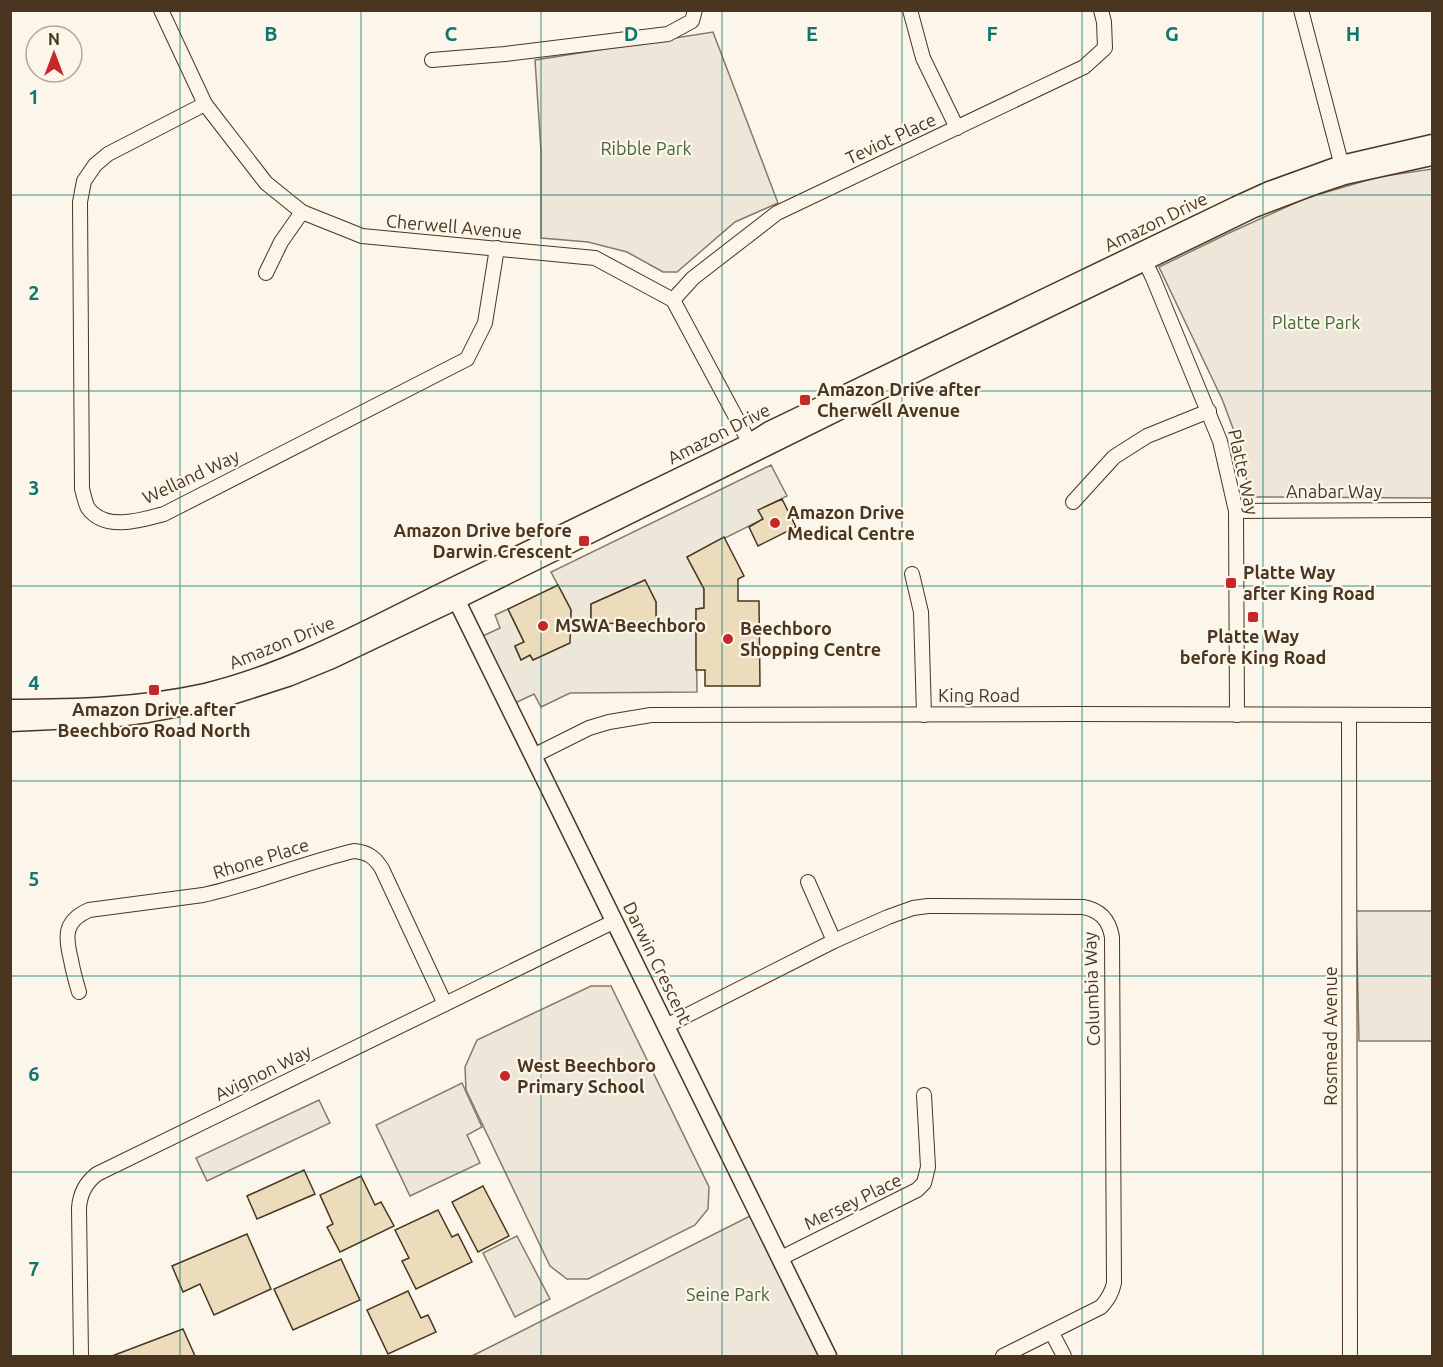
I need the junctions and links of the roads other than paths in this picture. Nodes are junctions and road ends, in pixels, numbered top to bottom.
1 (160, 10) edge
2 (694, 10) edge
3 (910, 10) edge
4 (1101, 10) edge
5 (1301, 10) edge
6 (432, 60) dead end
7 (205, 104) junction
8 (957, 128) junction
9 (1432, 143) edge
10 (1432, 157) edge
11 (1343, 170) junction
12 (302, 212) junction
13 (497, 248) junction
14 (1143, 257) junction
15 (266, 273) dead end
16 (673, 300) junction
17 (1209, 411) junction
18 (752, 448) junction
19 (1073, 502) dead end
20 (1432, 510) edge
21 (1236, 511) junction
22 (912, 574) dead end
23 (453, 594) junction
24 (10, 708) edge
25 (924, 715) junction
26 (1237, 715) junction
27 (1349, 715) junction
28 (1432, 715) edge
29 (10, 723) edge
30 (533, 756) junction
31 (808, 882) dead end
32 (615, 921) junction
33 (834, 941) junction
34 (79, 992) dead end
35 (445, 1004) junction
36 (666, 1026) junction
37 (924, 1095) dead end
38 (780, 1258) junction
39 (1052, 1333) junction
40 (81, 1356) edge
41 (828, 1356) edge
42 (1003, 1356) edge
43 (1064, 1356) edge
44 (1350, 1356) edge

1 - 7 street, Cherwell Avenue
2 - 6 street
3 - 8 street
4 - 8 street, Teviot Place
5 - 11 street
7 - 12 street, Cherwell Avenue
7 - 13 street, Welland Way
8 - 16 street, Teviot Place
9 - 11 street, Amazon Drive
10 - 11 street, Amazon Drive
11 - 14 street, Amazon Drive
12 - 13 street, Cherwell Avenue
12 - 15 street
13 - 16 street, Cherwell Avenue
14 - 17 street, Platte Way
14 - 18 street, Amazon Drive
16 - 18 street
17 - 19 street
17 - 21 street, Platte Way
18 - 23 street, Amazon Drive
20 - 21 street, Anabar Way
21 - 26 street, Platte Way
22 - 25 street
23 - 24 street, Amazon Drive
23 - 29 street, Amazon Drive
23 - 30 street, Darwin Crescent
25 - 26 street, King Road
25 - 30 street, King Road
26 - 27 street, King Road
27 - 28 street, King Road
27 - 44 street, Rosmead Avenue
30 - 32 street, Darwin Crescent
31 - 33 street
32 - 35 street, Avignon Way
32 - 36 street, Darwin Crescent
33 - 36 street, Columbia Way
33 - 39 street, Columbia Way
34 - 35 street, Rhone Place
35 - 40 street, Avignon Way
36 - 38 street, Darwin Crescent
37 - 38 street, Mersey Place
38 - 41 street, Darwin Crescent
39 - 42 street, Columbia Way
39 - 43 street

